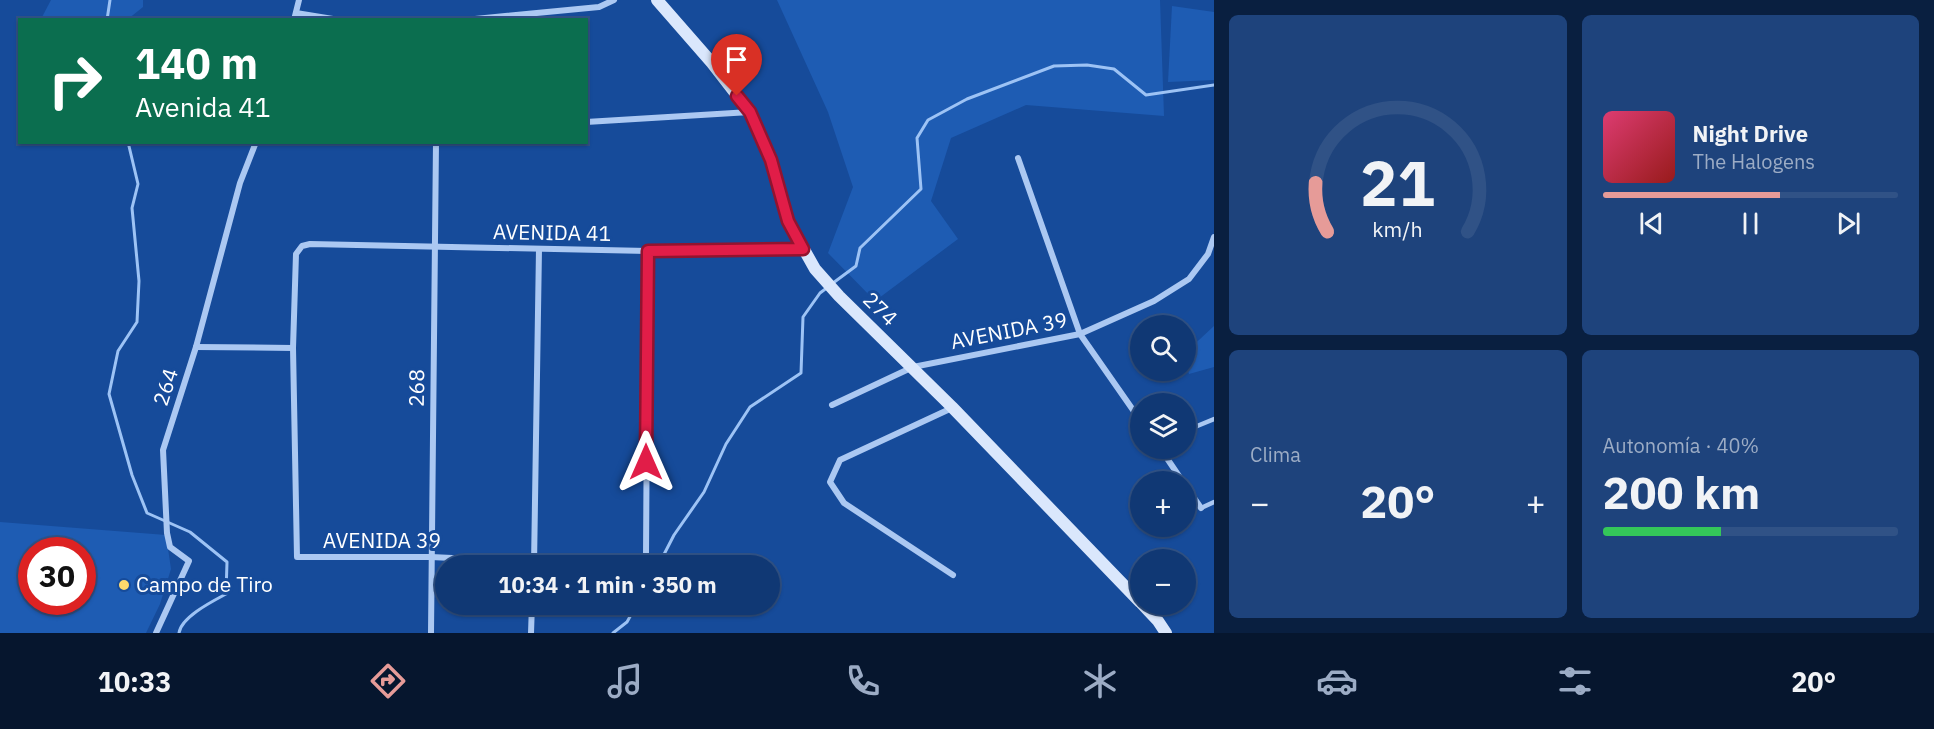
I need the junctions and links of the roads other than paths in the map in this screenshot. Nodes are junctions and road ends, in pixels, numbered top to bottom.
1 (299, 0) edge
2 (614, 0) edge
3 (657, 0) edge
4 (295, 16) edge
5 (317, 18) edge
6 (486, 18) edge
7 (750, 112) junction
8 (588, 122) edge
9 (255, 144) edge
10 (436, 144) edge
11 (1018, 158) dead end
12 (1214, 237) edge
13 (435, 247) junction
14 (539, 249) junction
15 (803, 249) junction
16 (648, 251) junction
17 (1080, 334) junction
18 (196, 347) junction
19 (293, 348) junction
20 (913, 368) junction
21 (832, 405) dead end
22 (1130, 406) edge
23 (952, 408) junction
24 (1214, 418) edge
25 (1196, 426) edge
26 (1196, 501) edge
27 (1214, 502) edge
28 (1201, 508) joint
29 (534, 555) edge
30 (646, 555) edge
31 (431, 557) junction
32 (435, 557) edge
33 (953, 575) dead end
34 (1130, 592) edge
35 (532, 615) edge
36 (1152, 615) edge
37 (156, 633) edge
38 (431, 633) edge
39 (531, 633) edge
40 (1166, 633) edge

1 - 4 street
2 - 6 street
3 - 7 street, 274
4 - 5 street
7 - 8 street
7 - 15 street, 274
9 - 18 street, 264
10 - 13 street, 268
11 - 17 street
12 - 17 street, AVENIDA 39
13 - 14 street, AVENIDA 41
13 - 19 street, AVENIDA 41
13 - 31 street, 268
14 - 16 street, AVENIDA 41
14 - 29 street
15 - 16 street, AVENIDA 41
15 - 20 street, 274
16 - 30 street, AVENIDA 39
17 - 20 street, AVENIDA 39
17 - 22 street
18 - 19 street
18 - 37 street, 264
19 - 31 street, AVENIDA 39
20 - 21 street, AVENIDA 39
20 - 23 street, 274
23 - 33 street
23 - 34 street, 274
24 - 25 lane
26 - 28 street
27 - 28 lane
31 - 32 street, AVENIDA 39
31 - 38 street, 268
35 - 39 street
36 - 40 street, 274

